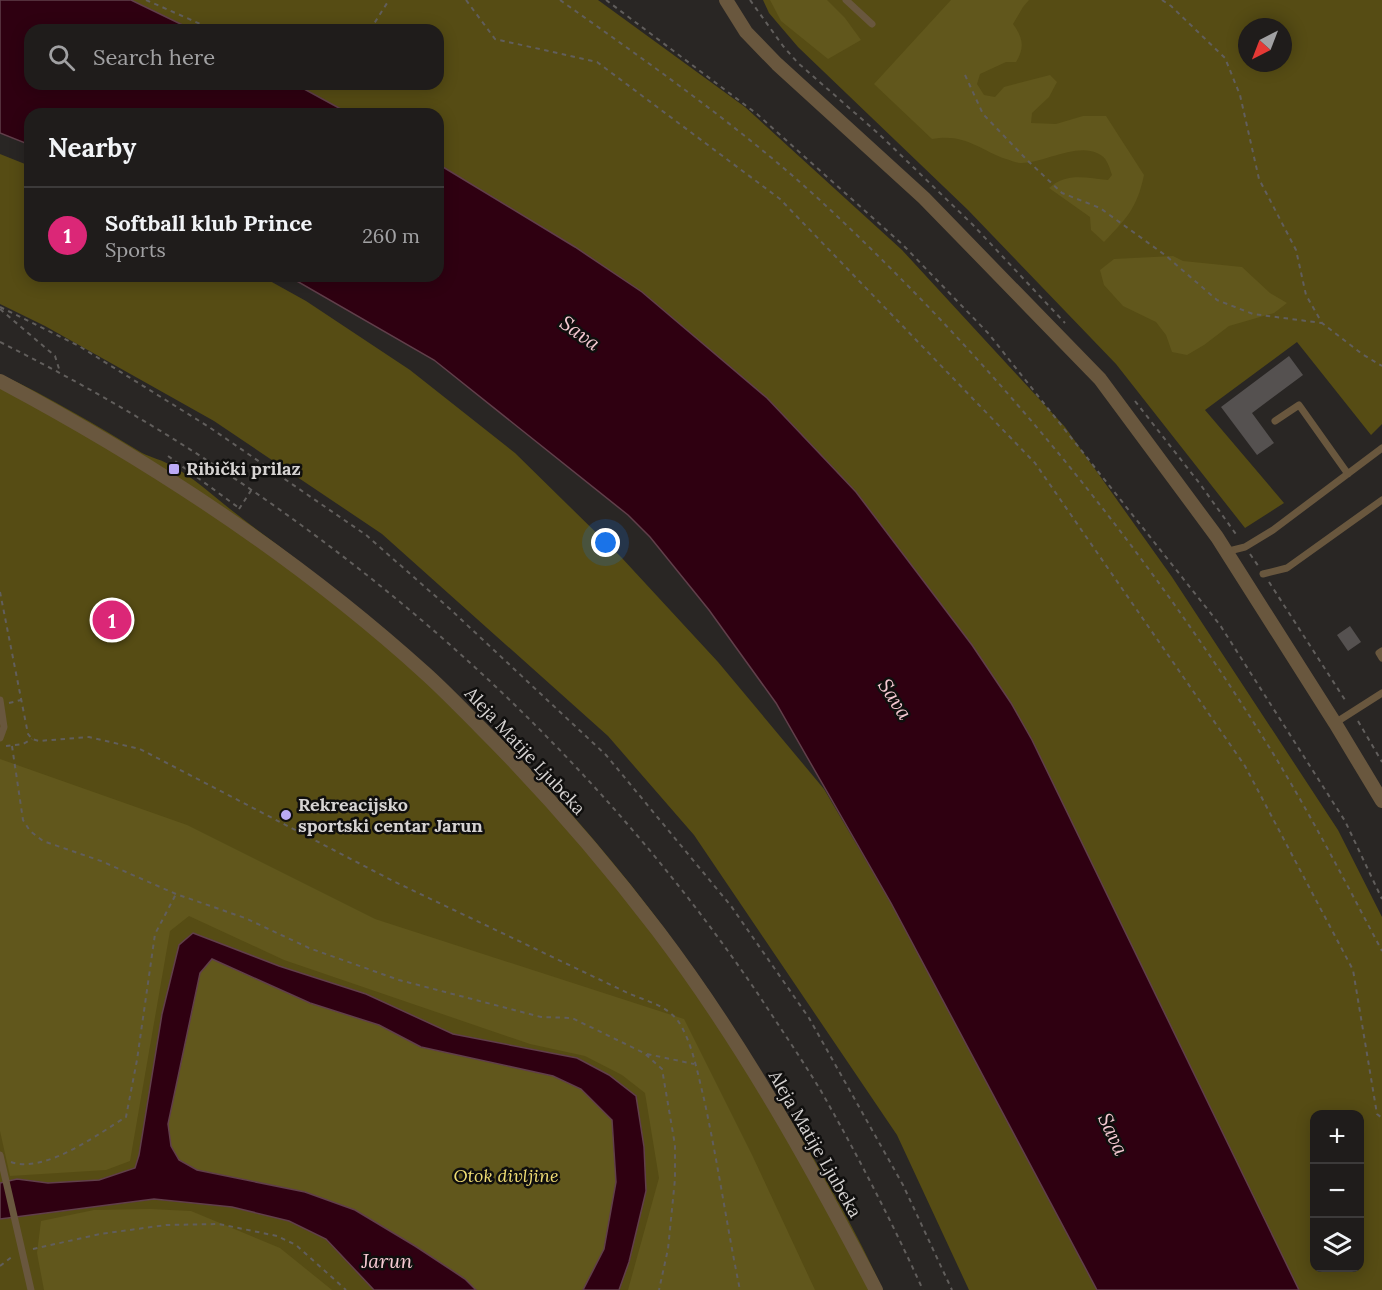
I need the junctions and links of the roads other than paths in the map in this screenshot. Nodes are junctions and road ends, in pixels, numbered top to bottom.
1 (726, 0) edge
2 (846, 0) edge
3 (872, 24) dead end
4 (0, 381) edge
5 (1275, 421) dead end
6 (1382, 448) edge
7 (1348, 474) junction
8 (1382, 500) edge
9 (1225, 552) junction
10 (1263, 574) road end
11 (1382, 651) edge
12 (1382, 658) edge
13 (1382, 693) edge
14 (3, 702) edge
15 (1335, 723) junction
16 (1, 741) edge
17 (1382, 801) edge
18 (1, 1158) edge
19 (31, 1290) edge
20 (876, 1290) edge

1 - 9 street
2 - 3 lane
4 - 20 street, Aleja Matije Ljubeka
5 - 7 lane
6 - 7 lane
7 - 9 lane
8 - 10 lane
9 - 15 street
11 - 12 lane
13 - 15 lane
14 - 16 lane
15 - 17 street
18 - 19 lane

